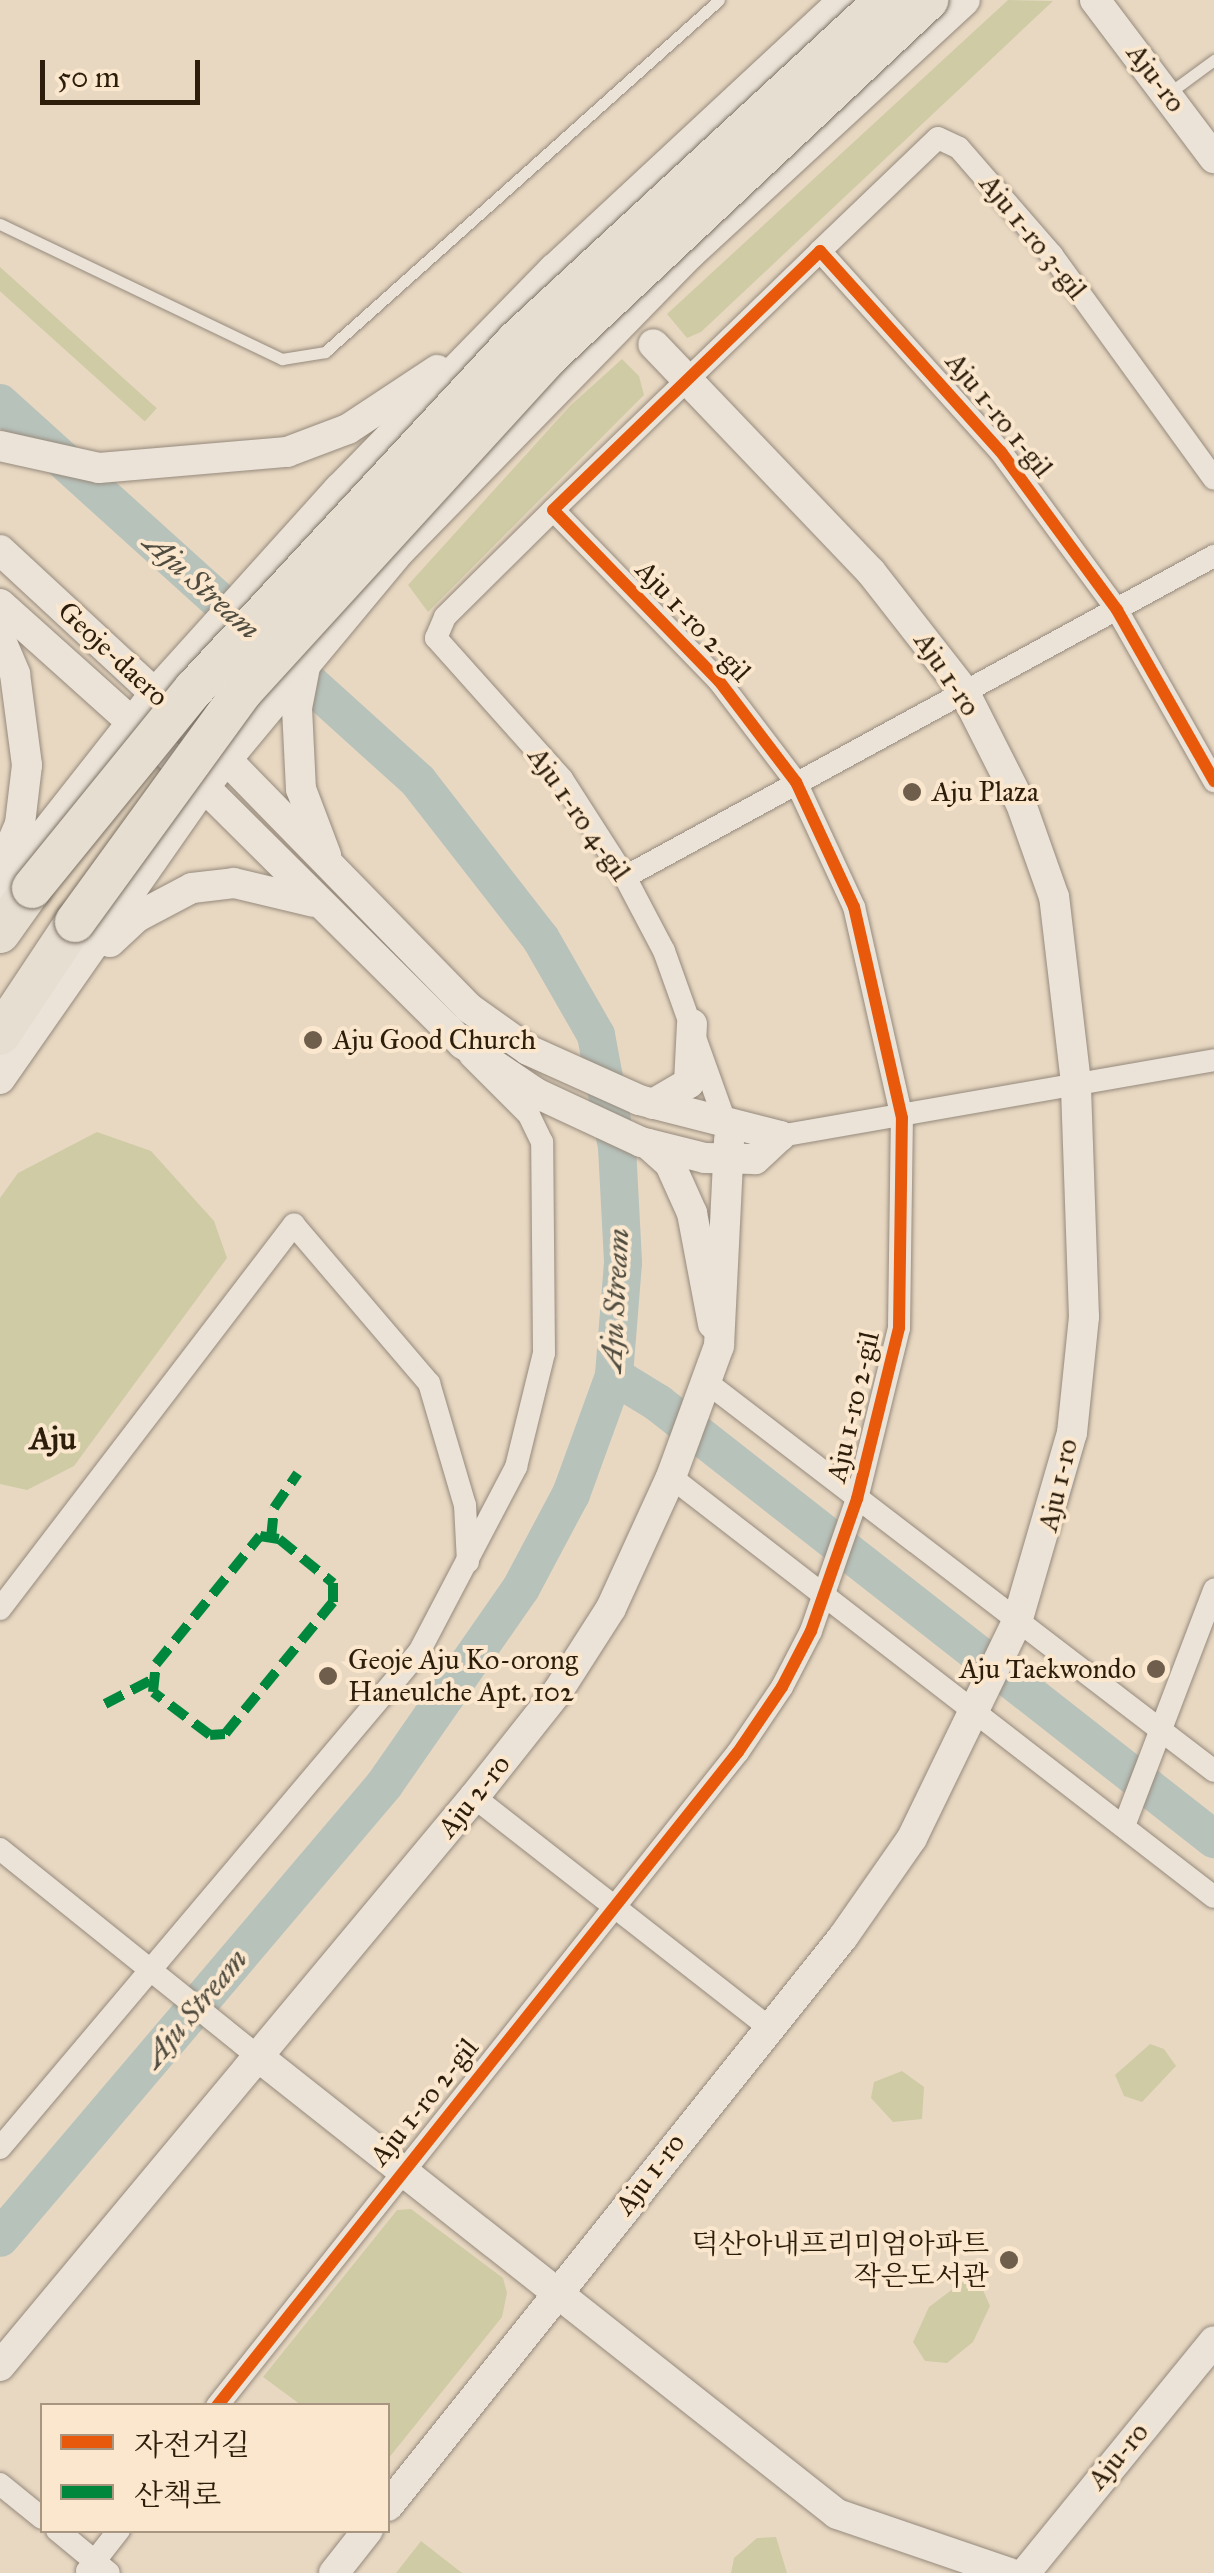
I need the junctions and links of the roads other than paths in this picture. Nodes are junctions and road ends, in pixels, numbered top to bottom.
1 (719, 0) edge
2 (843, 0) edge
3 (885, 0) edge
4 (928, 0) edge
5 (964, 0) edge
6 (1095, 0) edge
7 (1214, 60) edge
8 (1169, 92) junction
9 (1209, 146) edge
10 (0, 224) edge
11 (820, 251) junction
12 (492, 332) junction
13 (653, 344) dead end
14 (689, 379) junction
15 (0, 446) edge
16 (1214, 479) edge
17 (553, 510) junction
18 (0, 550) edge
19 (1214, 556) edge
20 (0, 604) edge
21 (1117, 610) junction
22 (0, 638) edge
23 (305, 664) junction
24 (165, 682) junction
25 (964, 691) junction
26 (132, 722) junction
27 (226, 759) junction
28 (1214, 780) edge
29 (796, 782) junction
30 (204, 787) junction
31 (625, 877) junction
32 (340, 879) junction
33 (11, 883) edge
34 (315, 902) junction
35 (0, 932) edge
36 (63, 984) junction
37 (692, 1024) junction
38 (0, 1035) edge
39 (464, 1044) junction
40 (1214, 1060) edge
41 (0, 1079) edge
42 (1076, 1084) junction
43 (646, 1102) junction
44 (902, 1118) junction
45 (726, 1122) junction
46 (780, 1136) junction
47 (644, 1143) junction
48 (730, 1160) junction
49 (719, 1346) junction
50 (709, 1384) junction
51 (671, 1478) junction
52 (857, 1499) junction
53 (468, 1568) junction
54 (1214, 1590) edge
55 (823, 1591) junction
56 (0, 1610) edge
57 (1017, 1622) junction
58 (978, 1714) junction
59 (1164, 1734) junction
60 (1214, 1771) edge
61 (474, 1797) junction
62 (1124, 1826) junction
63 (0, 1850) edge
64 (1214, 1897) edge
65 (615, 1906) junction
66 (147, 1967) junction
67 (767, 2026) junction
68 (256, 2055) junction
69 (0, 2148) edge
70 (399, 2172) junction
71 (556, 2293) junction
72 (1214, 2341) edge
73 (0, 2366) edge
74 (219, 2403) edge
75 (0, 2484) edge
76 (390, 2503) edge
77 (40, 2516) edge
78 (60, 2533) edge
79 (117, 2533) edge
80 (366, 2533) edge
81 (96, 2569) edge
82 (334, 2573) edge
83 (1009, 2573) edge
84 (1024, 2573) edge

1 - 10 lane
2 - 12 street
3 - 33 highway, bridge
4 - 38 highway, bridge
5 - 23 street
6 - 8 street, Aju-ro
7 - 8 lane
8 - 9 street, Aju-ro
11 - 14 street
11 - 16 street, Aju 1-ro 3-gil
11 - 21 street, Aju 1-ro 1-gil
12 - 15 street
12 - 24 street
13 - 14 street, Aju 1-ro
14 - 17 street
14 - 25 street, Aju 1-ro
17 - 29 street, Aju 1-ro 2-gil
17 - 31 street, Aju 1-ro 4-gil
18 - 24 street, Geoje-daero
19 - 21 street
20 - 26 street, Geoje-daero
21 - 25 street
21 - 28 street, Aju 1-ro 1-gil
22 - 33 street
23 - 27 street
23 - 32 street
24 - 26 street
24 - 27 street, Geoje-daero
25 - 29 street
25 - 42 street, Aju 1-ro
26 - 30 street, Geoje-daero
26 - 33 street
27 - 30 street
27 - 32 street, Geoje-daero
29 - 31 street
29 - 44 street, Aju 1-ro 2-gil
30 - 34 street, Geoje-daero
30 - 36 street
31 - 37 street, Aju 1-ro 4-gil
32 - 43 street, Geoje-daero
33 - 35 highway
34 - 36 street
34 - 39 street, Geoje-daero
36 - 41 street
37 - 43 street
37 - 45 street, Aju 1-ro 4-gil
39 - 47 street, Geoje-daero
39 - 53 street
40 - 42 street
42 - 44 street
42 - 57 street, Aju 1-ro
43 - 45 street, Geoje-daero
44 - 46 street
44 - 52 street, Aju 1-ro 2-gil
45 - 46 street, Geoje-daero
45 - 48 street, Aju 2-ro
46 - 48 street
47 - 48 street
47 - 49 street
48 - 49 street, Aju 2-ro
49 - 50 street, Aju 2-ro
50 - 51 street, Aju 2-ro
50 - 52 street
51 - 55 street
51 - 61 street, Aju 2-ro
52 - 55 street, Aju 1-ro 2-gil
52 - 57 street
53 - 56 street
53 - 66 street
54 - 59 street
55 - 58 street
55 - 65 street, Aju 1-ro 2-gil
57 - 58 street, Aju 1-ro
57 - 59 street
58 - 62 street
58 - 67 street, Aju 1-ro
59 - 60 street
59 - 62 street
61 - 65 street
61 - 68 street, Aju 2-ro
62 - 64 street
63 - 66 street
65 - 67 street
65 - 70 street, Aju 1-ro 2-gil
66 - 68 street
66 - 69 street
67 - 71 street, Aju 1-ro
68 - 70 street
68 - 73 street, Aju 2-ro
70 - 71 street
70 - 74 street, Aju 1-ro 2-gil
71 - 76 street, Aju 1-ro
71 - 83 street
72 - 84 street, Aju-ro
75 - 77 street
78 - 81 street
79 - 81 street
80 - 82 street

